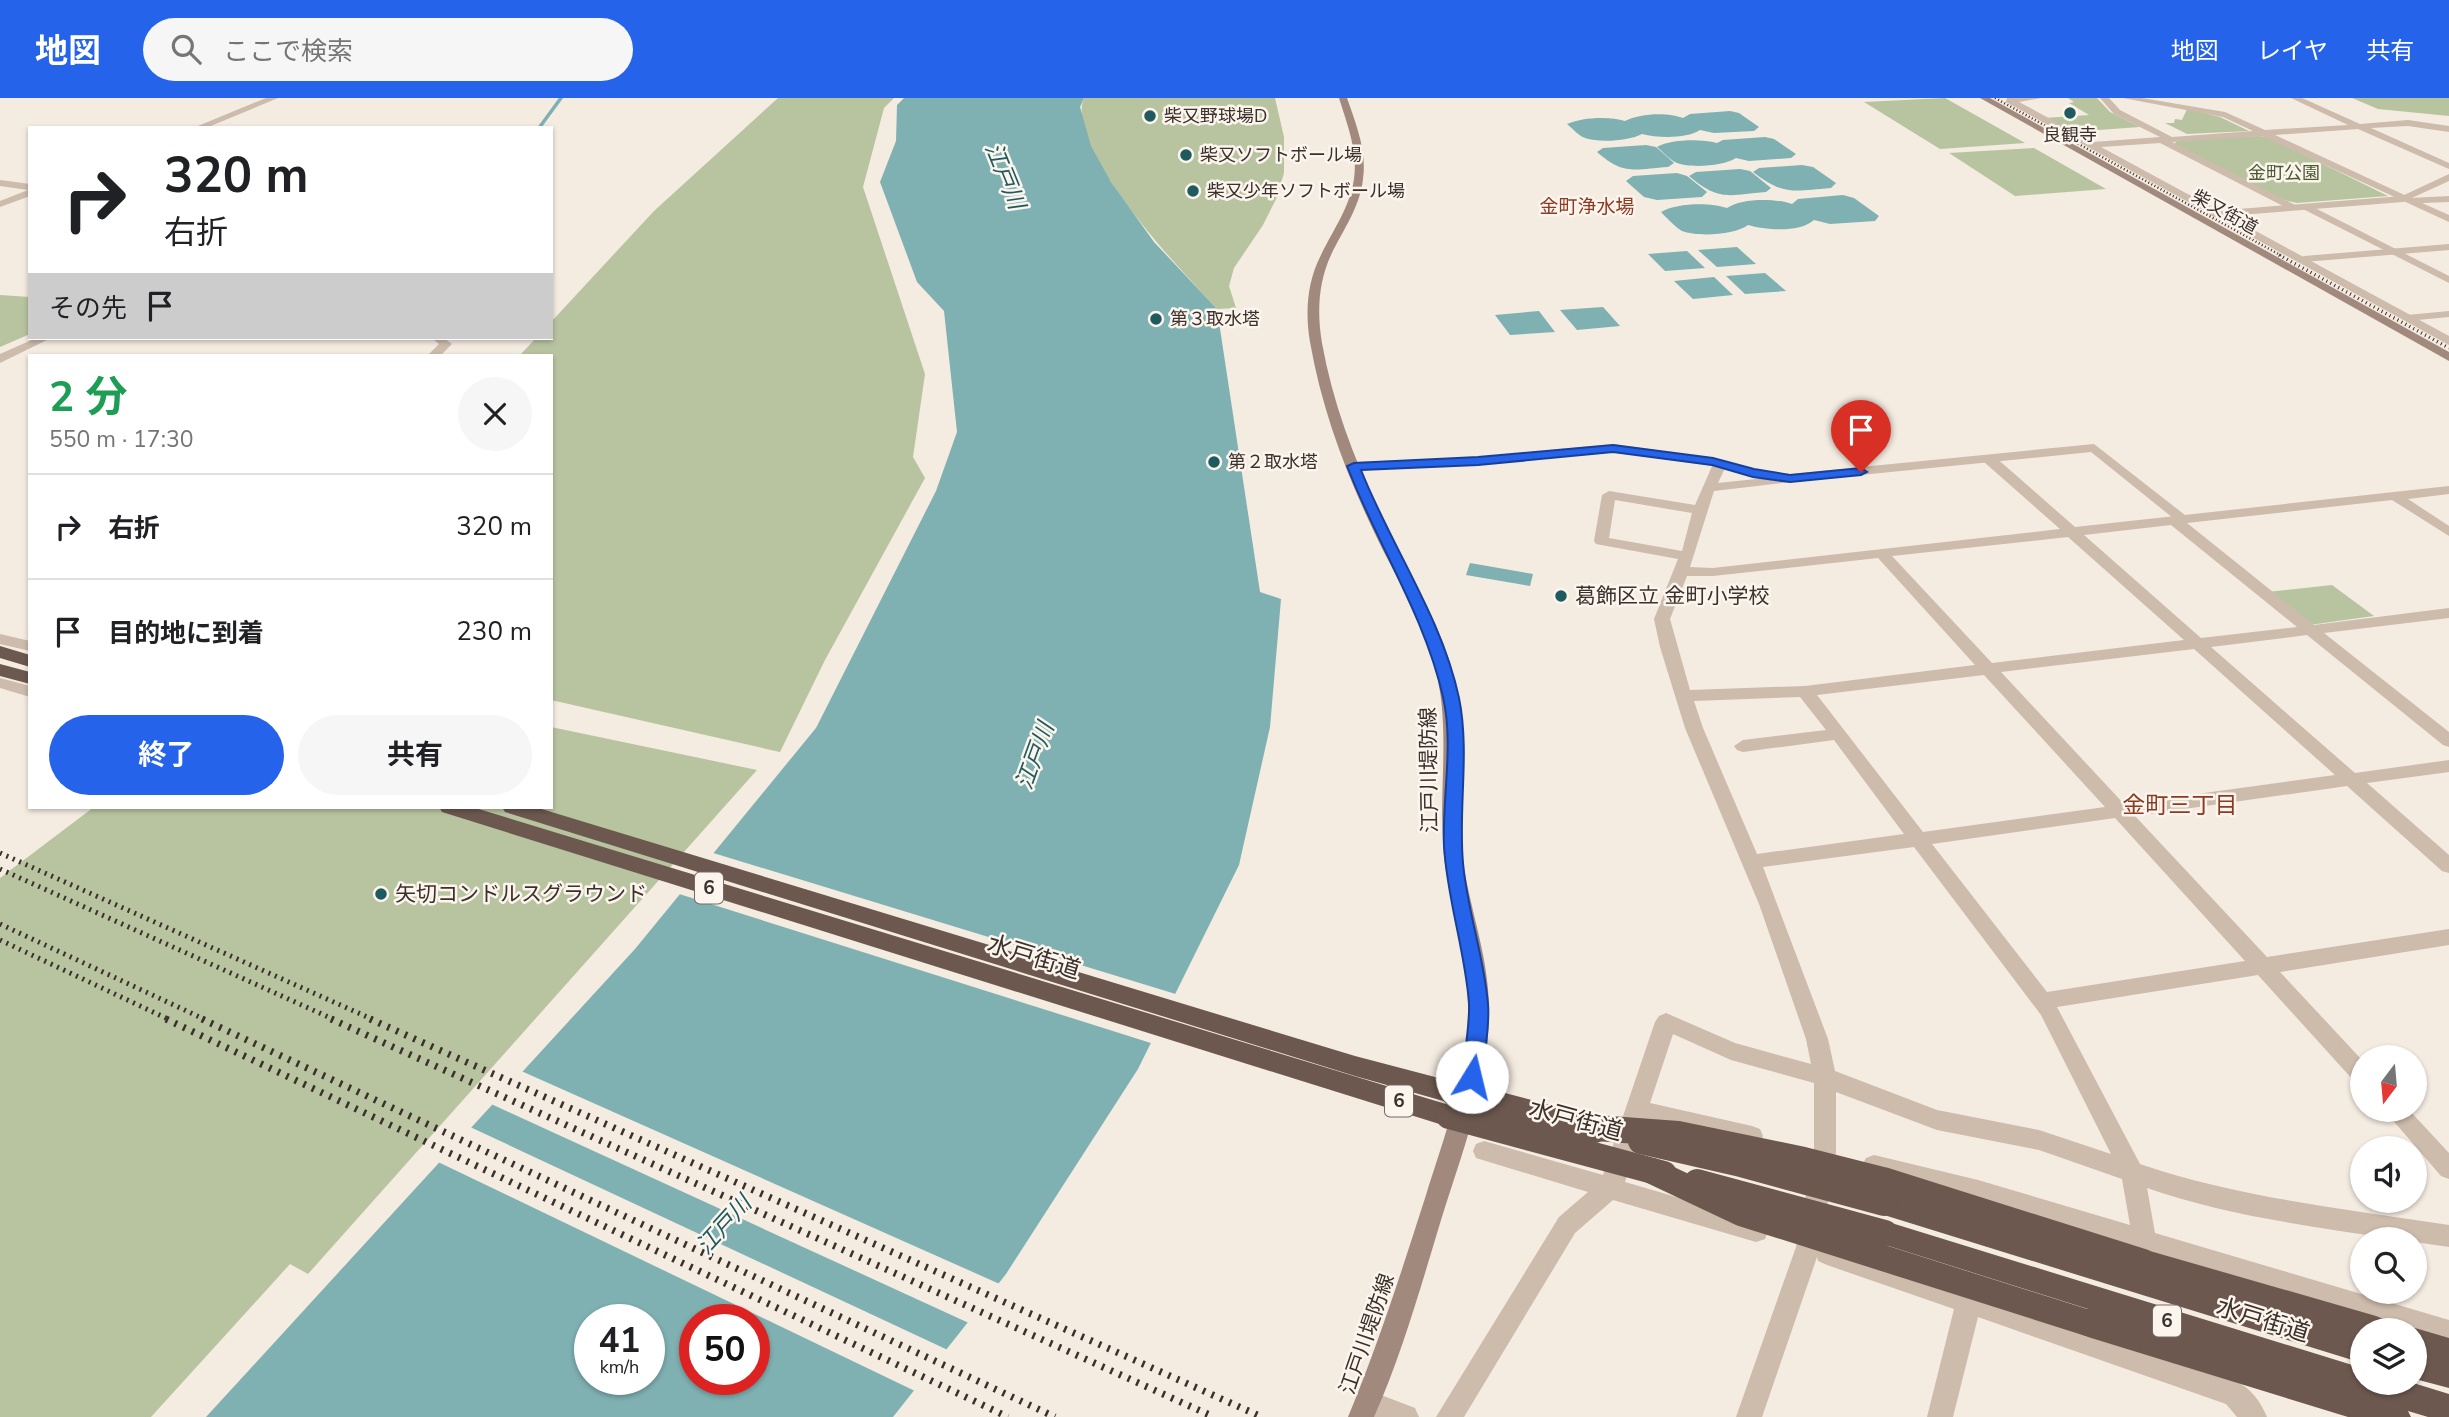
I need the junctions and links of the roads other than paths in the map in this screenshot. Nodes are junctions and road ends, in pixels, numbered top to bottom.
1 (274, 98) edge
2 (1343, 98) edge
3 (1984, 98) edge
4 (2037, 98) edge
5 (2104, 98) edge
6 (2127, 98) edge
7 (2194, 98) edge
8 (2295, 98) edge
9 (2219, 112) junction
10 (202, 126) edge
11 (2359, 126) junction
12 (2449, 129) edge
13 (2264, 133) junction
14 (2166, 139) junction
15 (2089, 145) junction
16 (2449, 166) edge
17 (2449, 177) edge
18 (0, 183) edge
19 (28, 190) edge
20 (28, 191) edge
21 (2403, 199) junction
22 (2449, 199) edge
23 (0, 204) edge
24 (2300, 207) junction
25 (2214, 214) junction
26 (2449, 219) edge
27 (2449, 247) edge
28 (2394, 252) junction
29 (2302, 260) junction
30 (2449, 280) edge
31 (2449, 314) edge
32 (2407, 318) junction
33 (41, 340) edge
34 (440, 340) dead end
35 (2449, 341) edge
36 (435, 354) edge
37 (2449, 357) edge
38 (0, 359) edge
39 (1989, 459) junction
40 (1720, 464) junction
41 (1354, 466) junction
42 (1790, 478) junction
43 (1709, 488) junction
44 (2449, 490) edge
45 (2395, 496) junction
46 (1700, 510) junction
47 (2180, 520) junction
48 (2449, 532) edge
49 (2072, 533) junction
50 (1882, 554) junction
51 (1685, 563) junction
52 (2449, 613) edge
53 (2311, 630) junction
54 (0, 639) edge
55 (2197, 643) junction
56 (28, 646) edge
57 (0, 652) edge
58 (28, 659) edge
59 (1989, 669) junction
60 (0, 670) edge
61 (28, 677) edge
62 (0, 683) edge
63 (28, 691) edge
64 (1805, 691) junction
65 (1684, 696) junction
66 (1839, 734) junction
67 (2449, 741) edge
68 (1743, 746) dead end
69 (2449, 766) edge
70 (2351, 781) junction
71 (456, 809) edge
72 (518, 809) edge
73 (2120, 812) junction
74 (1920, 840) junction
75 (1752, 862) junction
76 (2449, 866) edge
77 (2449, 937) edge
78 (2264, 966) junction
79 (2041, 1001) junction
80 (2350, 1061) edge
81 (1352, 1076) junction
82 (1825, 1077) junction
83 (1451, 1105) junction
84 (1636, 1110) junction
85 (2406, 1122) edge
86 (1583, 1127) junction
87 (1484, 1152) dead end
88 (1825, 1152) junction
89 (2449, 1169) edge
90 (1652, 1171) junction
91 (2133, 1174) junction
92 (1611, 1187) junction
93 (2449, 1236) edge
94 (1808, 1247) junction
95 (2144, 1251) junction
96 (1969, 1301) junction
97 (2350, 1321) edge
98 (2088, 1323) joint
99 (2449, 1333) edge
100 (2350, 1345) edge
101 (2427, 1346) edge
102 (2449, 1352) edge
103 (2427, 1368) edge
104 (2449, 1374) edge
105 (2449, 1409) edge
106 (1365, 1410) edge
107 (1406, 1417) edge
108 (1449, 1417) edge
109 (1749, 1417) edge
110 (1940, 1417) edge
111 (2254, 1417) edge
112 (2396, 1417) edge

1 - 10 street
2 - 41 main road, 江戸川堤防線
3 - 37 main road, 柴又街道
4 - 15 street
5 - 14 street
6 - 9 street
7 - 9 street
8 - 11 street
9 - 13 street
11 - 12 street
11 - 13 street
11 - 16 street
13 - 14 street
13 - 21 street
14 - 15 street
14 - 24 street
15 - 25 street
17 - 21 street
18 - 19 street
20 - 23 street
21 - 22 street
21 - 24 street
21 - 26 street
24 - 25 street
24 - 28 street
25 - 29 street
27 - 28 street
28 - 29 street
28 - 30 street
29 - 32 street
31 - 32 street
32 - 35 street
33 - 38 street
34 - 36 street
39 - 42 street
39 - 47 street
39 - 49 street
40 - 41 street
40 - 42 street
40 - 43 street
41 - 106 main road, 江戸川堤防線
42 - 43 street
43 - 46 street
44 - 45 street
45 - 47 street
45 - 48 street
46 - 51 street
46 - 51 street
47 - 49 street
47 - 53 street
49 - 50 street
49 - 55 street
50 - 51 street
50 - 59 street
51 - 65 street
52 - 53 street
53 - 55 street
53 - 67 street
54 - 56 street
55 - 59 street
55 - 70 street
57 - 58 highway
59 - 64 street
59 - 73 street
60 - 61 highway
62 - 63 street
64 - 65 street
64 - 66 street
65 - 75 street
66 - 68 street
66 - 74 street
69 - 70 street
70 - 73 street
70 - 76 street
71 - 81 highway, 水戸街道 / 6
72 - 81 highway, 水戸街道 / 6
73 - 74 street
73 - 78 street
74 - 75 street
74 - 79 street
75 - 82 street
77 - 78 street
78 - 79 street
78 - 80 street
79 - 91 street
81 - 83 highway, 水戸街道 / 6
82 - 84 street
82 - 88 street
82 - 91 street
83 - 86 highway, 水戸街道 / 6, bridge
83 - 90 highway, 水戸街道 / 6, bridge
84 - 88 street
84 - 92 street
85 - 89 street
86 - 95 highway, bridge
86 - 100 highway, 水戸街道 / 6, bridge
87 - 92 street
88 - 94 street
88 - 95 street
90 - 98 highway, bridge
90 - 105 highway, 水戸街道 / 6, bridge
91 - 93 street
91 - 95 street
92 - 94 street
92 - 108 street
94 - 96 street
94 - 109 street
95 - 97 highway
95 - 99 street
96 - 110 street
96 - 111 street
98 - 112 highway
101 - 102 highway
103 - 104 highway
106 - 107 street

